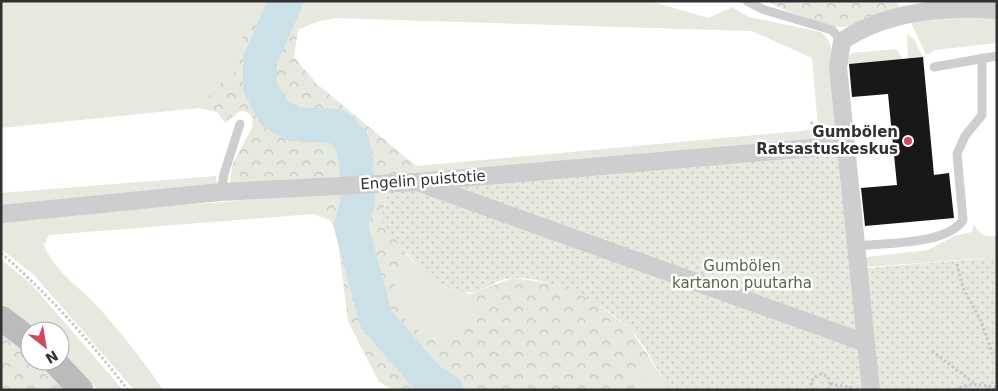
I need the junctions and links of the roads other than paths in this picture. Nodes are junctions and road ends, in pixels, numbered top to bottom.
1 (747, 1) edge
2 (997, 10) edge
3 (842, 41) junction
4 (997, 56) edge
5 (982, 58) junction
6 (934, 67) dead end
7 (240, 124) dead end
8 (845, 145) junction
9 (417, 182) junction
10 (221, 192) junction
11 (1, 214) edge
12 (856, 246) junction
13 (1, 318) edge
14 (20, 332) edge
15 (866, 343) junction
16 (63, 371) edge
17 (81, 390) edge
18 (871, 390) edge

1 - 3 lane
2 - 3 street
3 - 8 street
4 - 5 lane
5 - 6 lane
5 - 12 lane
7 - 10 lane
8 - 9 street, Engelin puistotie
8 - 12 street
9 - 10 street, Engelin puistotie
9 - 15 street
10 - 11 street, Engelin puistotie
12 - 15 street
13 - 14 main road
15 - 18 street
16 - 17 main road

